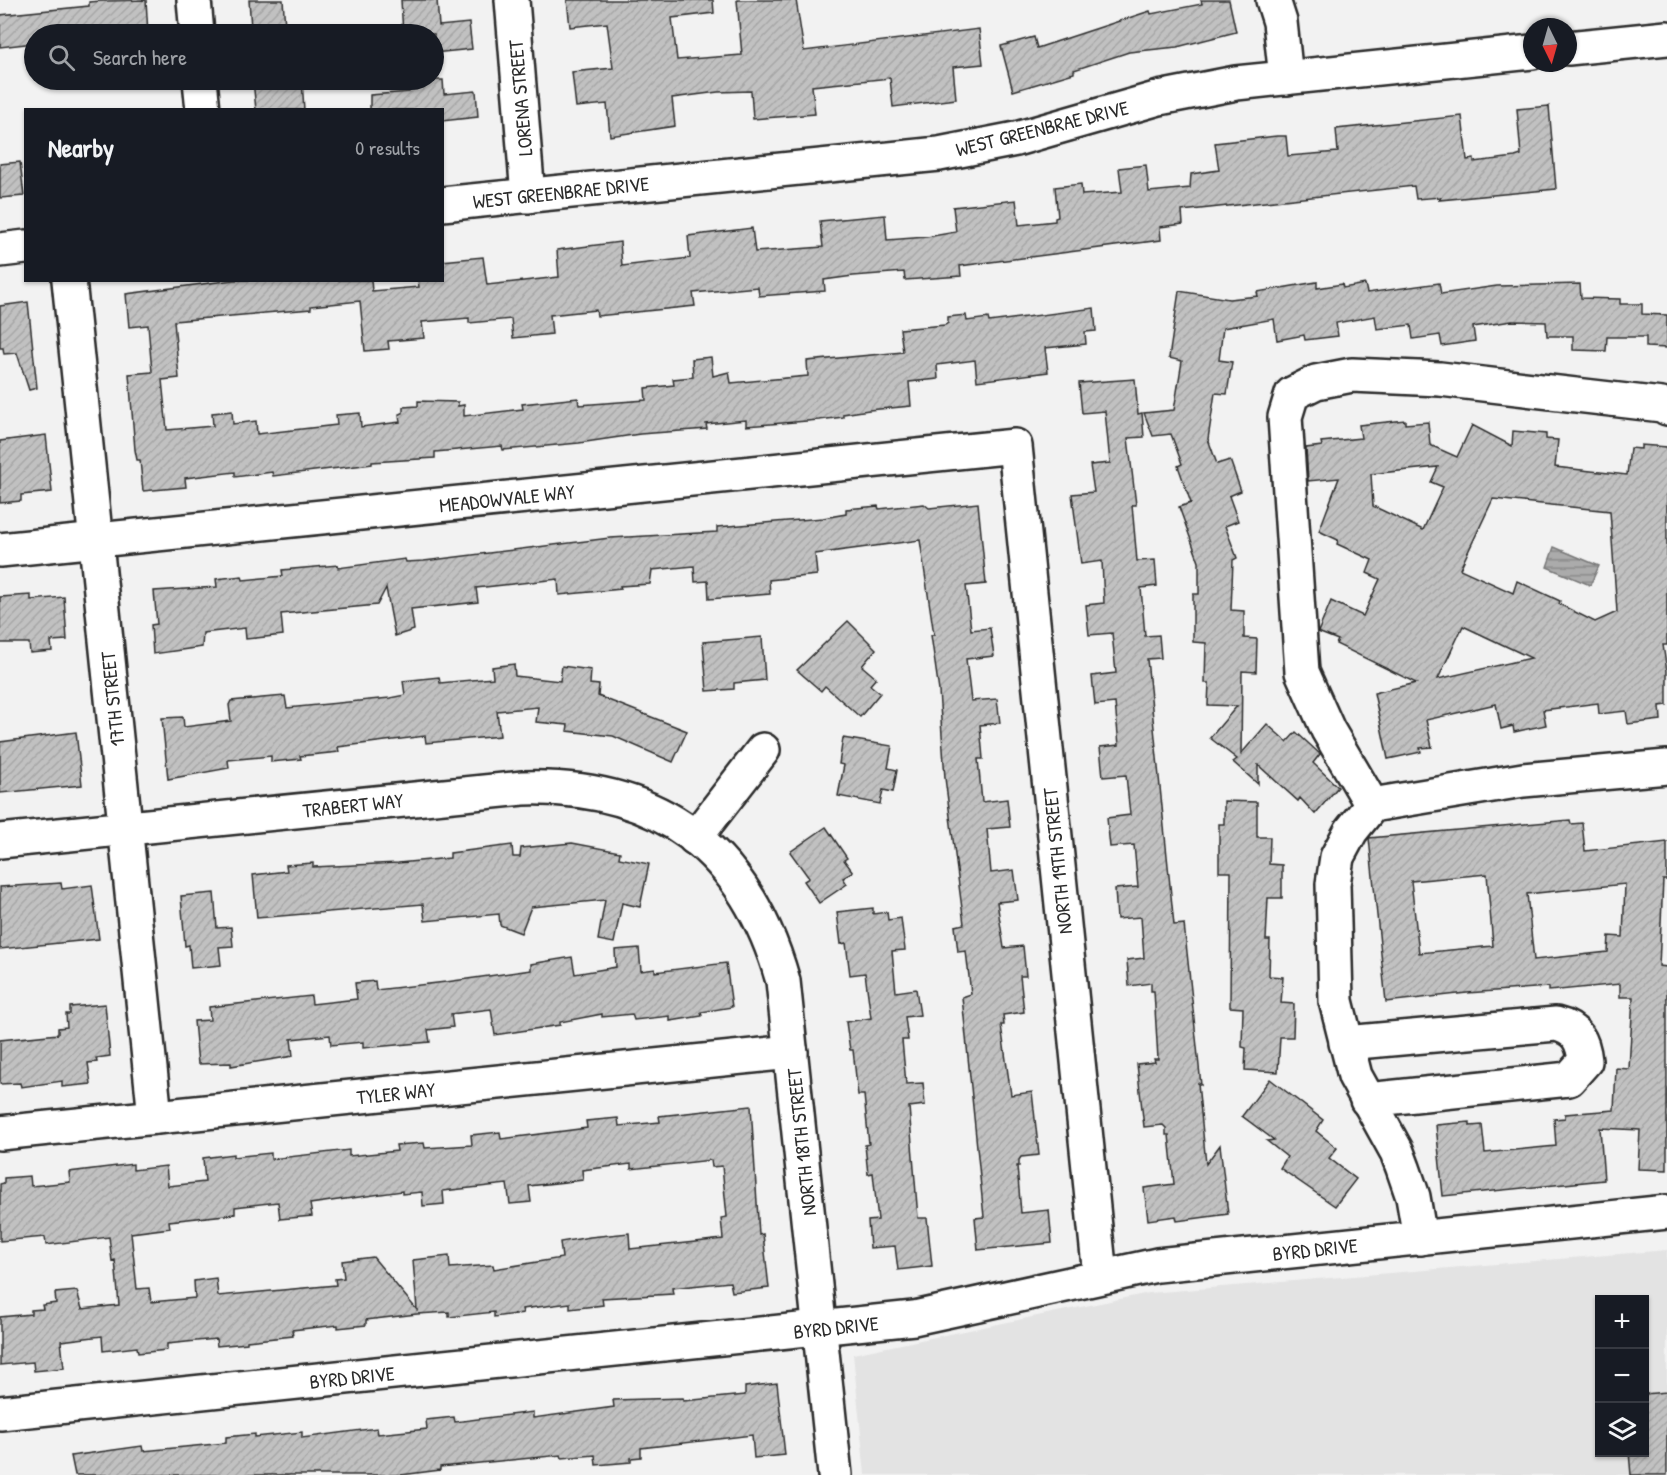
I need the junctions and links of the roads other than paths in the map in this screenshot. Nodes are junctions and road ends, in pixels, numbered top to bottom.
1 (194, 0) edge
2 (512, 0) edge
3 (1273, 0) edge
4 (195, 24) edge
5 (1667, 38) edge
6 (1577, 47) edge
7 (1523, 53) edge
8 (1286, 78) junction
9 (201, 90) edge
10 (203, 108) edge
11 (528, 196) junction
12 (444, 204) edge
13 (24, 247) edge
14 (0, 250) edge
15 (69, 282) edge
16 (1667, 408) edge
17 (1015, 446) joint
18 (96, 540) junction
19 (0, 550) edge
20 (763, 750) dead end
21 (1667, 767) edge
22 (1372, 805) junction
23 (125, 828) junction
24 (695, 838) junction
25 (0, 842) edge
26 (1346, 1043) junction
27 (791, 1052) junction
28 (1367, 1100) junction
29 (155, 1117) junction
30 (0, 1133) edge
31 (1667, 1212) edge
32 (1420, 1238) junction
33 (1100, 1276) junction
34 (820, 1329) junction
35 (0, 1413) edge
36 (835, 1475) edge

1 - 4 street
2 - 11 street, LORENA STREET
3 - 8 street
5 - 6 street
7 - 8 street, WEST GREENBRAE DRIVE
8 - 11 street, WEST GREENBRAE DRIVE
9 - 10 street
11 - 12 street, WEST GREENBRAE DRIVE
13 - 14 street
15 - 18 street, 17TH STREET
16 - 22 street
17 - 18 street, MEADOWVALE WAY
17 - 33 street, NORTH 19TH STREET
18 - 19 street, MEADOWVALE WAY
18 - 23 street, 17TH STREET
20 - 24 street
21 - 22 street
22 - 26 street
23 - 24 street, TRABERT WAY
23 - 25 street, TRABERT WAY
23 - 29 street, 17TH STREET
24 - 27 street, NORTH 18TH STREET
26 - 28 street
26 - 28 street
27 - 29 street, TYLER WAY
27 - 34 street, NORTH 18TH STREET
28 - 32 street
29 - 30 street, TYLER WAY
31 - 32 street, BYRD DRIVE
32 - 33 street, BYRD DRIVE
33 - 34 street, BYRD DRIVE
34 - 35 street, BYRD DRIVE
34 - 36 street, NORTH 18TH STREET

